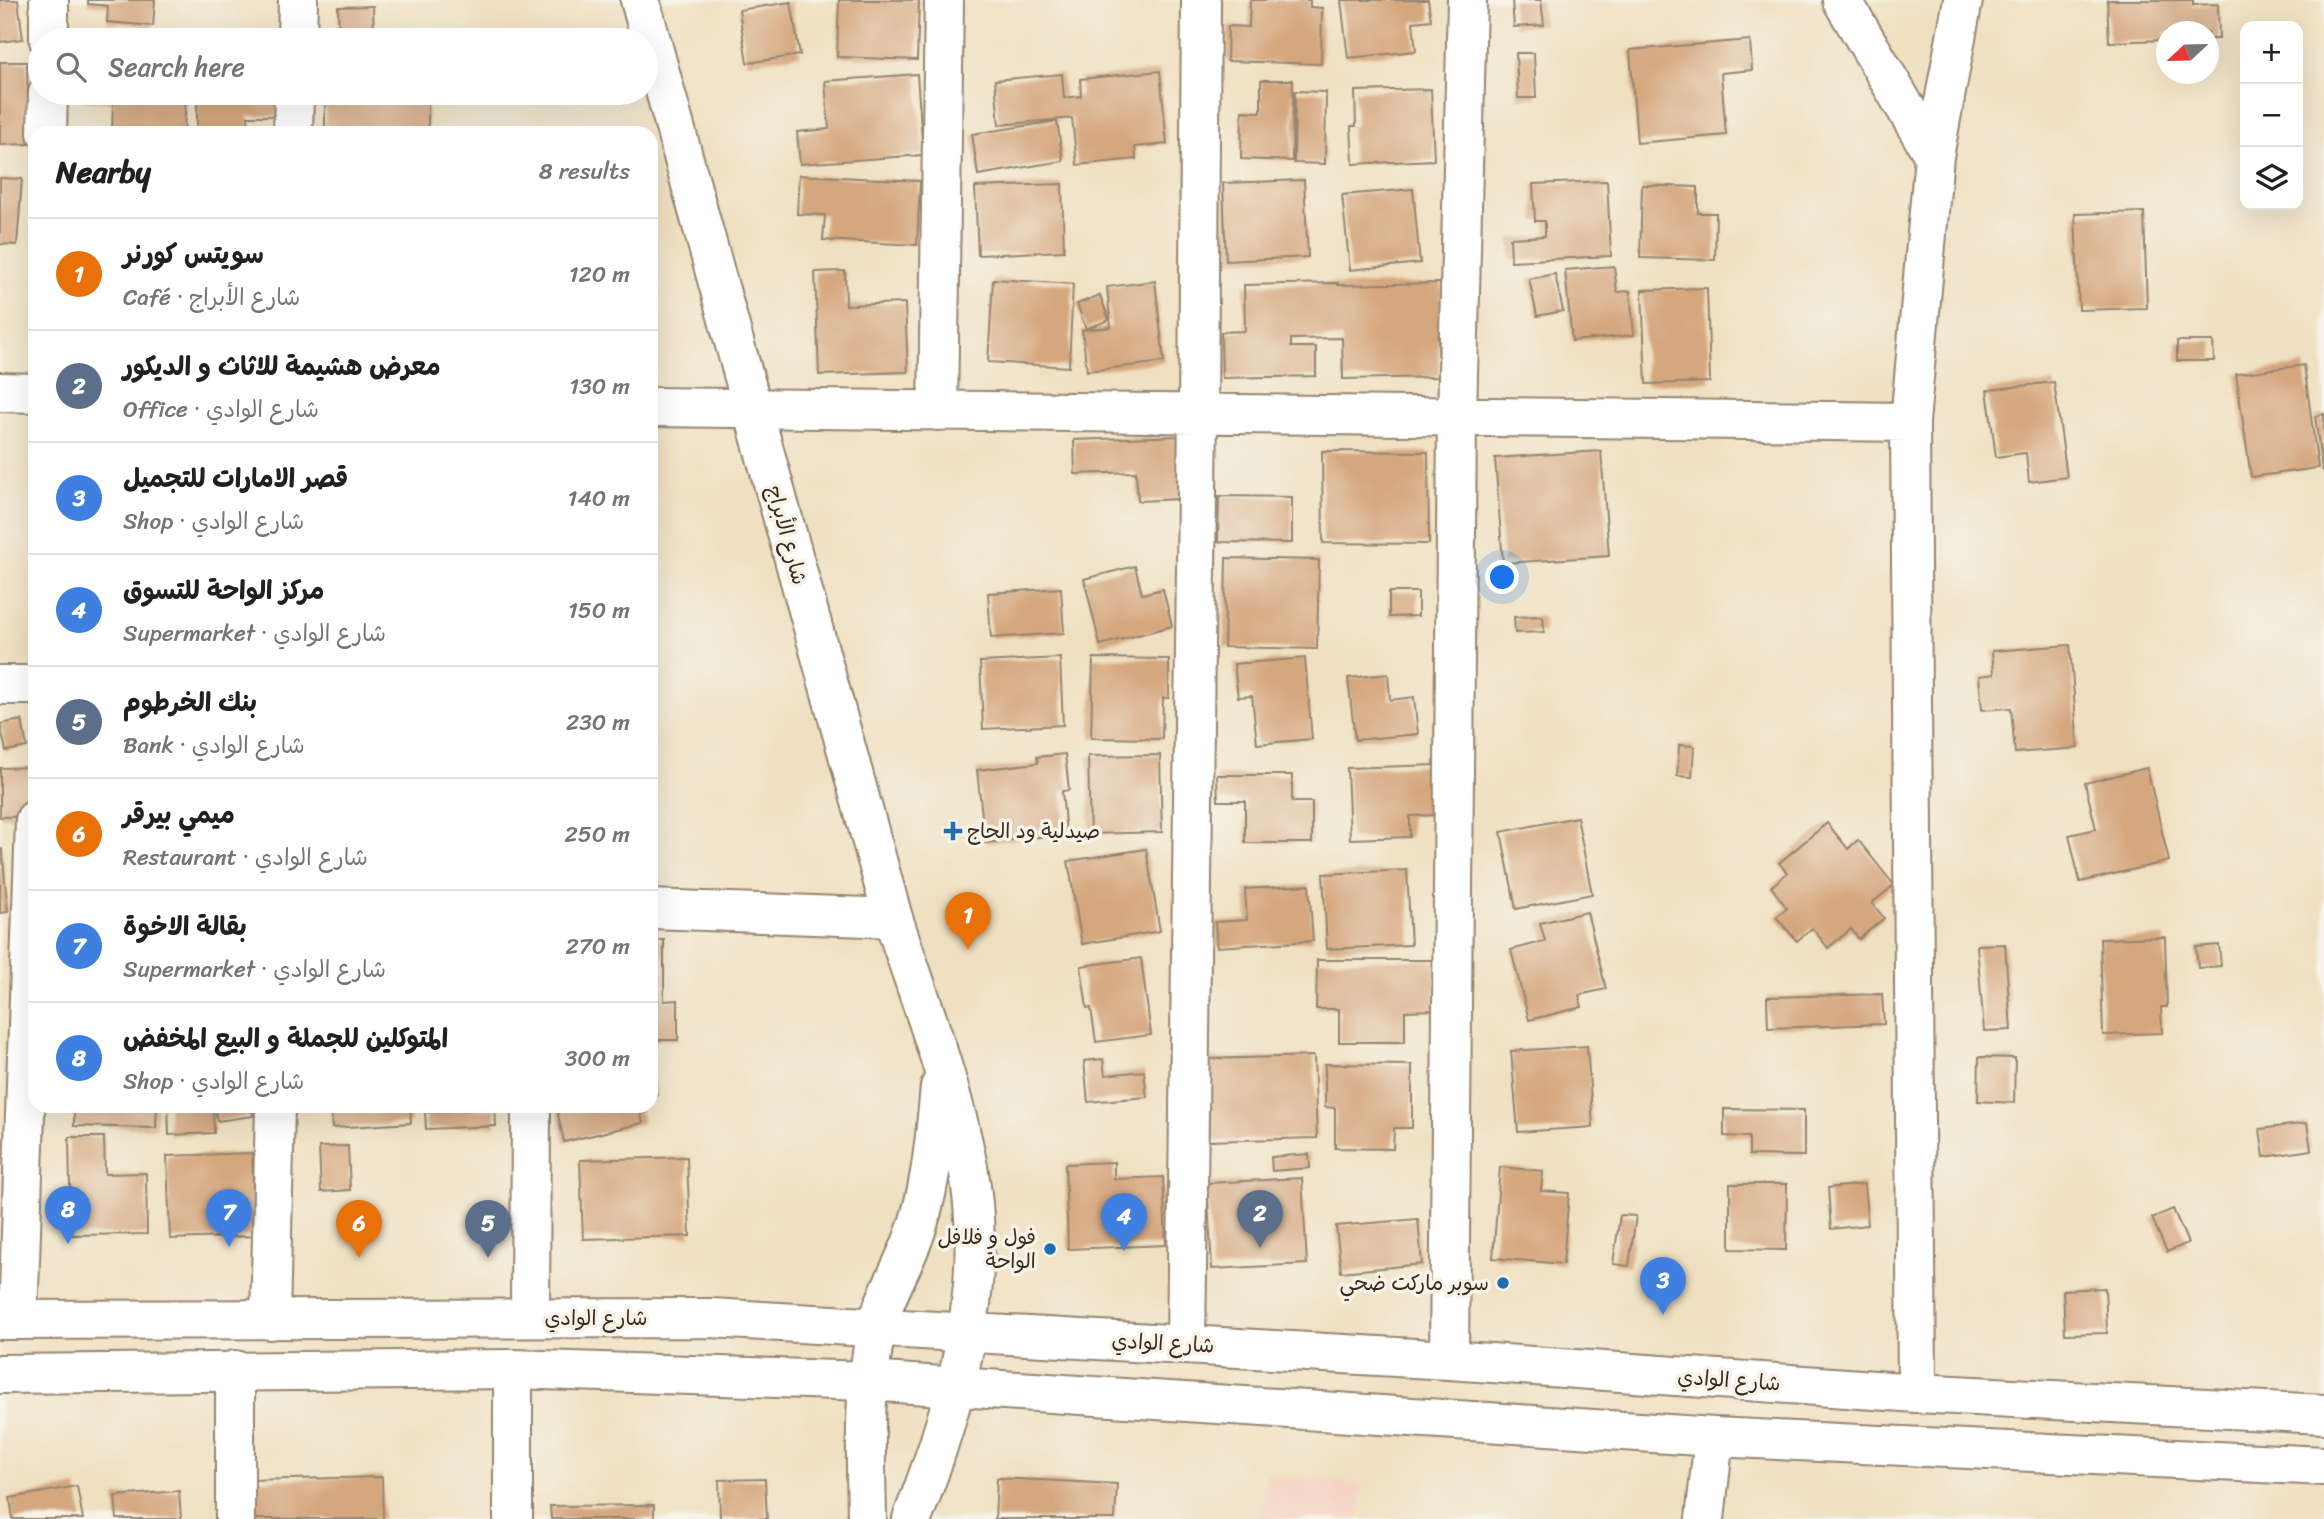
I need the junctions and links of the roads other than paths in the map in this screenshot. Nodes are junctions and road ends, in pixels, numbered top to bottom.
1 (49, 0) edge
2 (298, 0) edge
3 (640, 0) edge
4 (944, 0) edge
5 (1201, 0) edge
6 (1467, 0) edge
7 (1842, 0) edge
8 (1963, 0) edge
9 (49, 28) edge
10 (297, 28) edge
11 (648, 28) edge
12 (658, 66) edge
13 (48, 105) edge
14 (294, 105) edge
15 (47, 126) edge
16 (293, 126) edge
17 (1934, 156) junction
18 (0, 392) edge
19 (28, 393) edge
20 (658, 407) edge
21 (752, 409) junction
22 (938, 411) junction
23 (1198, 414) junction
24 (1457, 417) junction
25 (1910, 422) junction
26 (0, 685) edge
27 (28, 685) edge
28 (658, 909) edge
29 (893, 918) junction
30 (28, 955) edge
31 (942, 1068) junction
32 (275, 1113) edge
33 (531, 1113) edge
34 (530, 1317) junction
35 (9, 1320) edge
36 (270, 1320) junction
37 (877, 1327) junction
38 (967, 1333) junction
39 (1186, 1345) junction
40 (1449, 1360) junction
41 (513, 1369) junction
42 (235, 1370) junction
43 (0, 1374) edge
44 (867, 1381) junction
45 (956, 1387) junction
46 (1917, 1393) junction
47 (2324, 1414) edge
48 (1714, 1437) junction
49 (2322, 1468) edge
50 (235, 1519) edge
51 (513, 1519) edge
52 (867, 1519) edge
53 (912, 1519) edge
54 (1704, 1519) edge

1 - 9 street
2 - 10 street
3 - 11 street, شارع الأبراج
4 - 22 street
5 - 23 street
6 - 24 street
7 - 17 street
8 - 17 street
12 - 21 street, شارع الأبراج
13 - 15 street
14 - 16 street
17 - 25 street
18 - 19 street
20 - 21 street
21 - 22 street
21 - 29 street, شارع الأبراج
22 - 23 street
23 - 24 street
23 - 39 street
24 - 25 street
24 - 40 street
25 - 46 street
26 - 27 street
28 - 29 street
29 - 31 street, شارع الأبراج
30 - 35 street
31 - 37 street
31 - 38 street, شارع الأبراج
32 - 36 street
33 - 34 street
34 - 36 street, شارع الوادي
34 - 37 street, شارع الوادي
35 - 36 street, شارع الوادي
37 - 38 street, شارع الوادي
37 - 44 street
38 - 39 street, شارع الوادي
38 - 45 street, شارع الأبراج
39 - 40 street, شارع الوادي
40 - 46 street, شارع الوادي
41 - 42 street
41 - 44 street
41 - 51 street
42 - 43 street
42 - 50 street
44 - 45 street
44 - 52 street
45 - 48 street
45 - 53 street, شارع الأبراج
46 - 47 street, شارع الوادي
48 - 49 street
48 - 54 street

